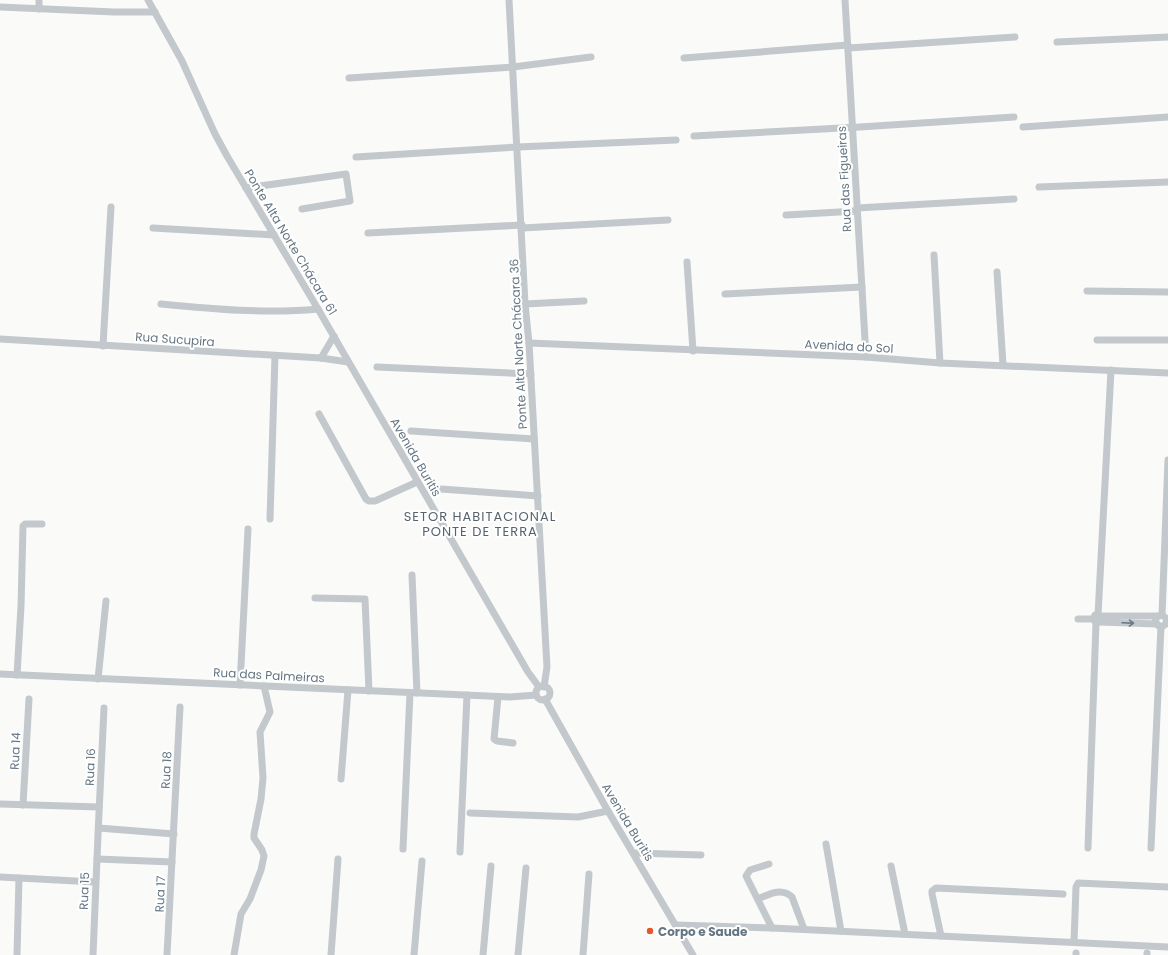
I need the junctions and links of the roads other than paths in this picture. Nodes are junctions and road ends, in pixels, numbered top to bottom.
1 (39, 0) edge
2 (148, 0) edge
3 (509, 0) edge
4 (845, 0) edge
5 (0, 7) edge
6 (39, 9) junction
7 (155, 12) junction
8 (1168, 37) edge
9 (1014, 38) dead end
10 (1057, 42) dead end
11 (848, 47) junction
12 (591, 57) dead end
13 (684, 58) dead end
14 (513, 67) junction
15 (349, 78) dead end
16 (1014, 116) dead end
17 (1168, 116) edge
18 (1023, 127) dead end
19 (852, 128) junction
20 (694, 136) dead end
21 (676, 140) dead end
22 (518, 147) junction
23 (356, 157) dead end
24 (1168, 182) edge
25 (246, 188) junction
26 (1039, 188) dead end
27 (1014, 199) dead end
28 (111, 207) dead end
29 (302, 209) dead end
30 (857, 210) junction
31 (786, 215) dead end
32 (668, 220) dead end
33 (522, 226) junction
34 (153, 228) dead end
35 (368, 233) dead end
36 (274, 235) junction
37 (934, 255) dead end
38 (687, 262) dead end
39 (997, 272) dead end
40 (862, 287) junction
41 (1087, 291) dead end
42 (1168, 292) edge
43 (725, 294) dead end
44 (584, 302) dead end
45 (161, 304) dead end
46 (526, 304) junction
47 (318, 309) junction
48 (334, 336) junction
49 (0, 339) edge
50 (1097, 340) dead end
51 (1168, 340) edge
52 (529, 343) junction
53 (103, 346) junction
54 (693, 351) junction
55 (275, 356) junction
56 (866, 357) junction
57 (321, 358) junction
58 (348, 362) junction
59 (940, 362) junction
60 (1004, 365) junction
61 (377, 367) dead end
62 (1110, 370) junction
63 (1168, 373) edge
64 (531, 374) junction
65 (319, 414) dead end
66 (410, 431) dead end
67 (534, 439) junction
68 (1168, 460) edge
69 (417, 482) junction
70 (441, 489) dead end
71 (538, 496) junction
72 (270, 519) dead end
73 (42, 524) dead end
74 (248, 529) dead end
75 (412, 574) dead end
76 (315, 598) dead end
77 (106, 601) dead end
78 (1078, 619) dead end
79 (1097, 619) junction
80 (1163, 621) edge
81 (0, 674) edge
82 (17, 675) junction
83 (98, 679) junction
84 (240, 685) junction
85 (264, 686) junction
86 (542, 687) junction
87 (348, 690) junction
88 (370, 691) junction
89 (414, 693) junction
90 (467, 695) junction
91 (536, 695) junction
92 (498, 697) junction
93 (29, 698) dead end
94 (545, 699) junction
95 (180, 706) dead end
96 (104, 708) dead end
97 (513, 743) dead end
98 (341, 779) dead end
99 (0, 804) edge
100 (23, 805) junction
101 (99, 807) junction
102 (608, 811) junction
103 (470, 813) dead end
104 (99, 828) junction
105 (174, 834) junction
106 (826, 844) dead end
107 (1088, 848) dead end
108 (1151, 848) dead end
109 (403, 849) dead end
110 (460, 852) dead end
111 (634, 853) junction
112 (701, 855) dead end
113 (97, 859) junction
114 (338, 859) dead end
115 (422, 861) dead end
116 (172, 862) junction
117 (769, 864) dead end
118 (491, 866) dead end
119 (890, 866) dead end
120 (526, 868) dead end
121 (589, 874) dead end
122 (0, 877) edge
123 (19, 878) junction
124 (95, 882) junction
125 (1168, 887) edge
126 (1063, 894) dead end
127 (758, 899) junction
128 (676, 925) junction
129 (772, 928) junction
130 (804, 930) junction
131 (841, 932) junction
132 (905, 934) junction
133 (941, 936) junction
134 (1074, 942) junction
135 (1168, 947) edge
136 (17, 955) edge
137 (93, 955) edge
138 (167, 955) edge
139 (234, 955) edge
140 (331, 955) edge
141 (414, 955) edge
142 (483, 955) edge
143 (518, 955) edge
144 (584, 955) edge
145 (693, 955) edge

1 - 6 street
2 - 7 street, Ponte Alta Norte Chácara 61
3 - 14 street, Ponte Alta Norte Chácara 36
4 - 11 street, Rua das Figueiras
5 - 6 street
6 - 7 street
7 - 25 street, Ponte Alta Norte Chácara 61
8 - 10 street
9 - 11 street
11 - 13 street
11 - 19 street, Rua das Figueiras
12 - 14 street
14 - 15 street
14 - 22 street, Ponte Alta Norte Chácara 36
16 - 19 street
17 - 18 street
19 - 20 street
19 - 30 street, Rua das Figueiras
21 - 22 street
22 - 23 street
22 - 33 street, Ponte Alta Norte Chácara 36
24 - 26 street
25 - 29 street
25 - 36 street, Ponte Alta Norte Chácara 61
27 - 30 street
28 - 53 street
30 - 31 street
30 - 40 street, Rua das Figueiras
32 - 33 street
33 - 35 street
33 - 46 street, Ponte Alta Norte Chácara 36
34 - 36 street
36 - 47 street, Ponte Alta Norte Chácara 61
37 - 59 street
38 - 54 street
39 - 60 street
40 - 43 street
40 - 56 street, Rua das Figueiras
41 - 42 street
44 - 46 street
45 - 47 street
46 - 52 street, Ponte Alta Norte Chácara 36
47 - 48 street, Ponte Alta Norte Chácara 61
48 - 57 street
48 - 58 street, Ponte Alta Norte Chácara 61
49 - 53 street, Rua Sucupira
50 - 51 street
52 - 54 street, Avenida do Sol
52 - 64 street, Ponte Alta Norte Chácara 36
53 - 55 street, Rua Sucupira
54 - 56 street, Avenida do Sol
55 - 57 street, Rua Sucupira
55 - 72 street
56 - 59 street, Avenida do Sol
57 - 58 street, Rua Sucupira
58 - 69 street, Avenida Buritis
59 - 60 street, Avenida do Sol
60 - 62 street, Avenida do Sol
61 - 64 street
62 - 63 street, Avenida do Sol
62 - 79 street
64 - 67 street, Ponte Alta Norte Chácara 36
65 - 69 street
66 - 67 street
67 - 71 street, Ponte Alta Norte Chácara 36
68 - 80 street
69 - 86 street, Avenida Buritis
70 - 71 street
71 - 86 street, Ponte Alta Norte Chácara 36
73 - 82 street
74 - 84 street
75 - 89 street
76 - 88 street
77 - 83 street
78 - 79 street
79 - 80 street
79 - 107 street
80 - 108 street
81 - 82 street, Rua das Palmeiras
82 - 83 street, Rua das Palmeiras
83 - 84 street, Rua das Palmeiras
84 - 85 street, Rua das Palmeiras
85 - 87 street, Rua das Palmeiras
85 - 139 street
86 - 91 street
86 - 94 street
87 - 88 street, Rua das Palmeiras
87 - 98 street
88 - 89 street, Rua das Palmeiras
89 - 90 street, Rua das Palmeiras
89 - 109 street
90 - 92 street, Rua das Palmeiras
90 - 110 street
91 - 92 street, Rua das Palmeiras
91 - 94 street
92 - 97 street
93 - 100 street, Rua 14
94 - 102 street, Avenida Buritis
95 - 105 street, Rua 18
96 - 101 street, Rua 16
99 - 100 street
100 - 101 street
101 - 104 street, Rua 16
102 - 103 street
102 - 111 street, Avenida Buritis
104 - 105 street
104 - 113 street, Rua 15
105 - 116 street, Rua 17
106 - 131 street
111 - 112 street
111 - 128 street, Avenida Buritis
113 - 116 street
113 - 124 street, Rua 15
114 - 140 street
115 - 141 street
116 - 138 street, Rua 17
117 - 127 street
118 - 142 street
119 - 132 street
120 - 143 street
121 - 144 street
122 - 123 street
123 - 124 street
123 - 136 street
124 - 137 street, Rua 15
125 - 134 street
126 - 133 street
127 - 129 street
127 - 130 street
128 - 129 street
128 - 145 street, Avenida Buritis
129 - 130 street
130 - 131 street
131 - 132 street
132 - 133 street
133 - 134 street
134 - 135 street

